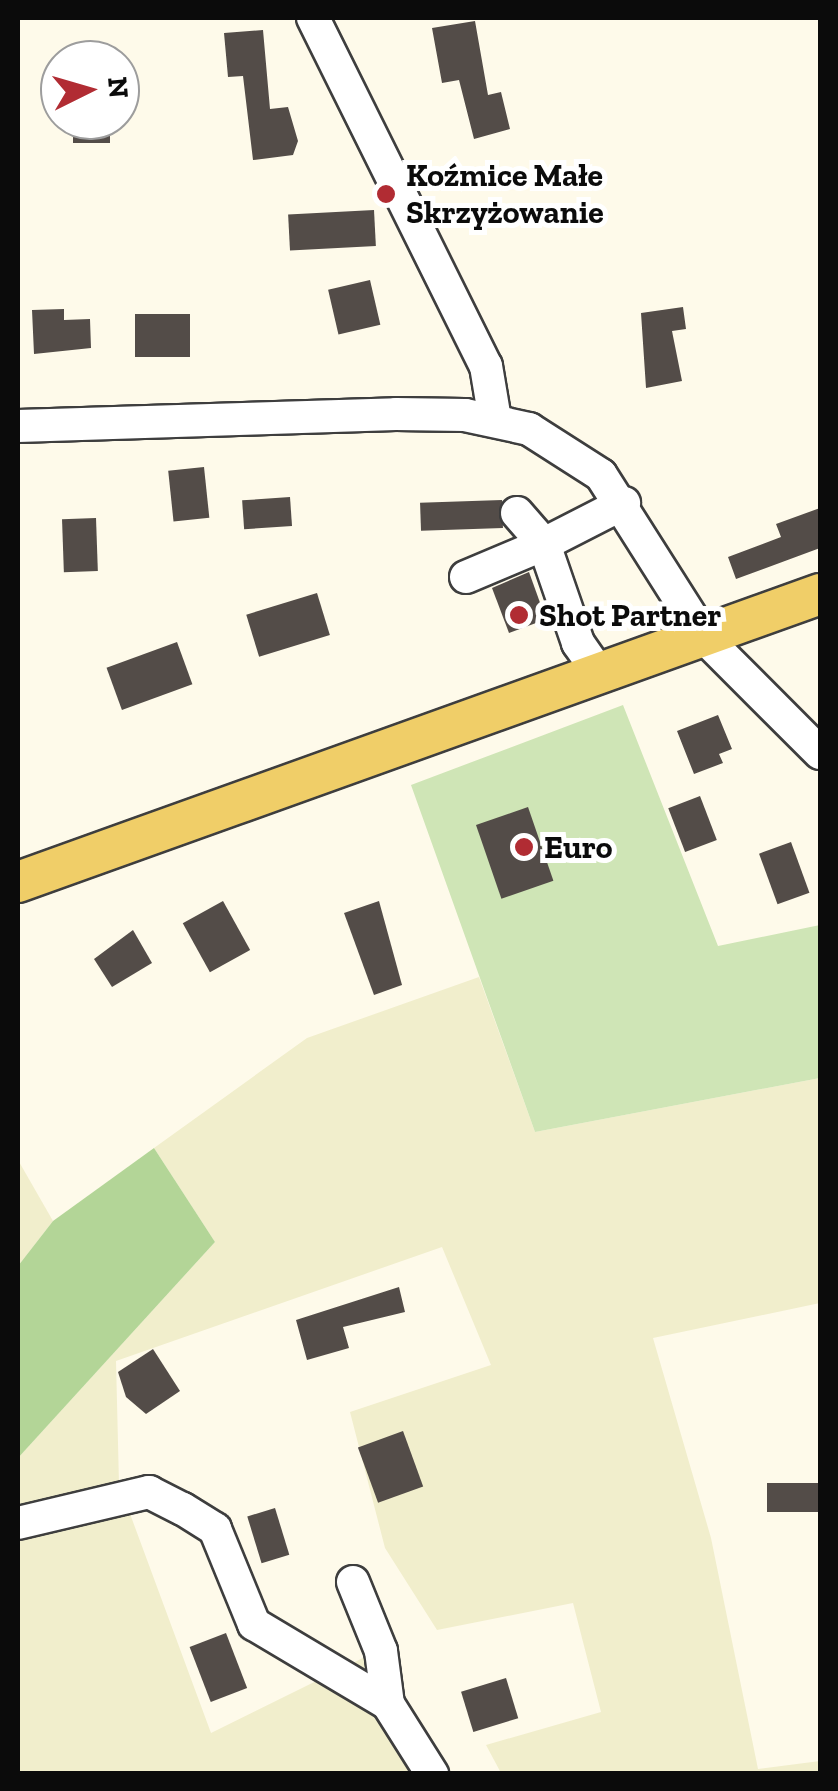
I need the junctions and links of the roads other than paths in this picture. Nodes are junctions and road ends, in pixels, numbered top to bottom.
1 (313, 18) edge
2 (495, 420) junction
3 (18, 426) edge
4 (624, 502) junction
5 (518, 513) dead end
6 (544, 544) junction
7 (466, 577) dead end
8 (820, 594) edge
9 (704, 637) junction
10 (600, 674) junction
11 (820, 752) edge
12 (18, 882) edge
13 (18, 1523) edge
14 (353, 1582) dead end
15 (388, 1704) junction
16 (432, 1774) edge

1 - 2 street
2 - 3 street
2 - 4 street
4 - 6 street
4 - 9 street
5 - 6 street
6 - 7 street
6 - 10 street
8 - 9 main road
9 - 10 main road
9 - 11 street
10 - 12 main road
13 - 15 street
14 - 15 street
15 - 16 street

